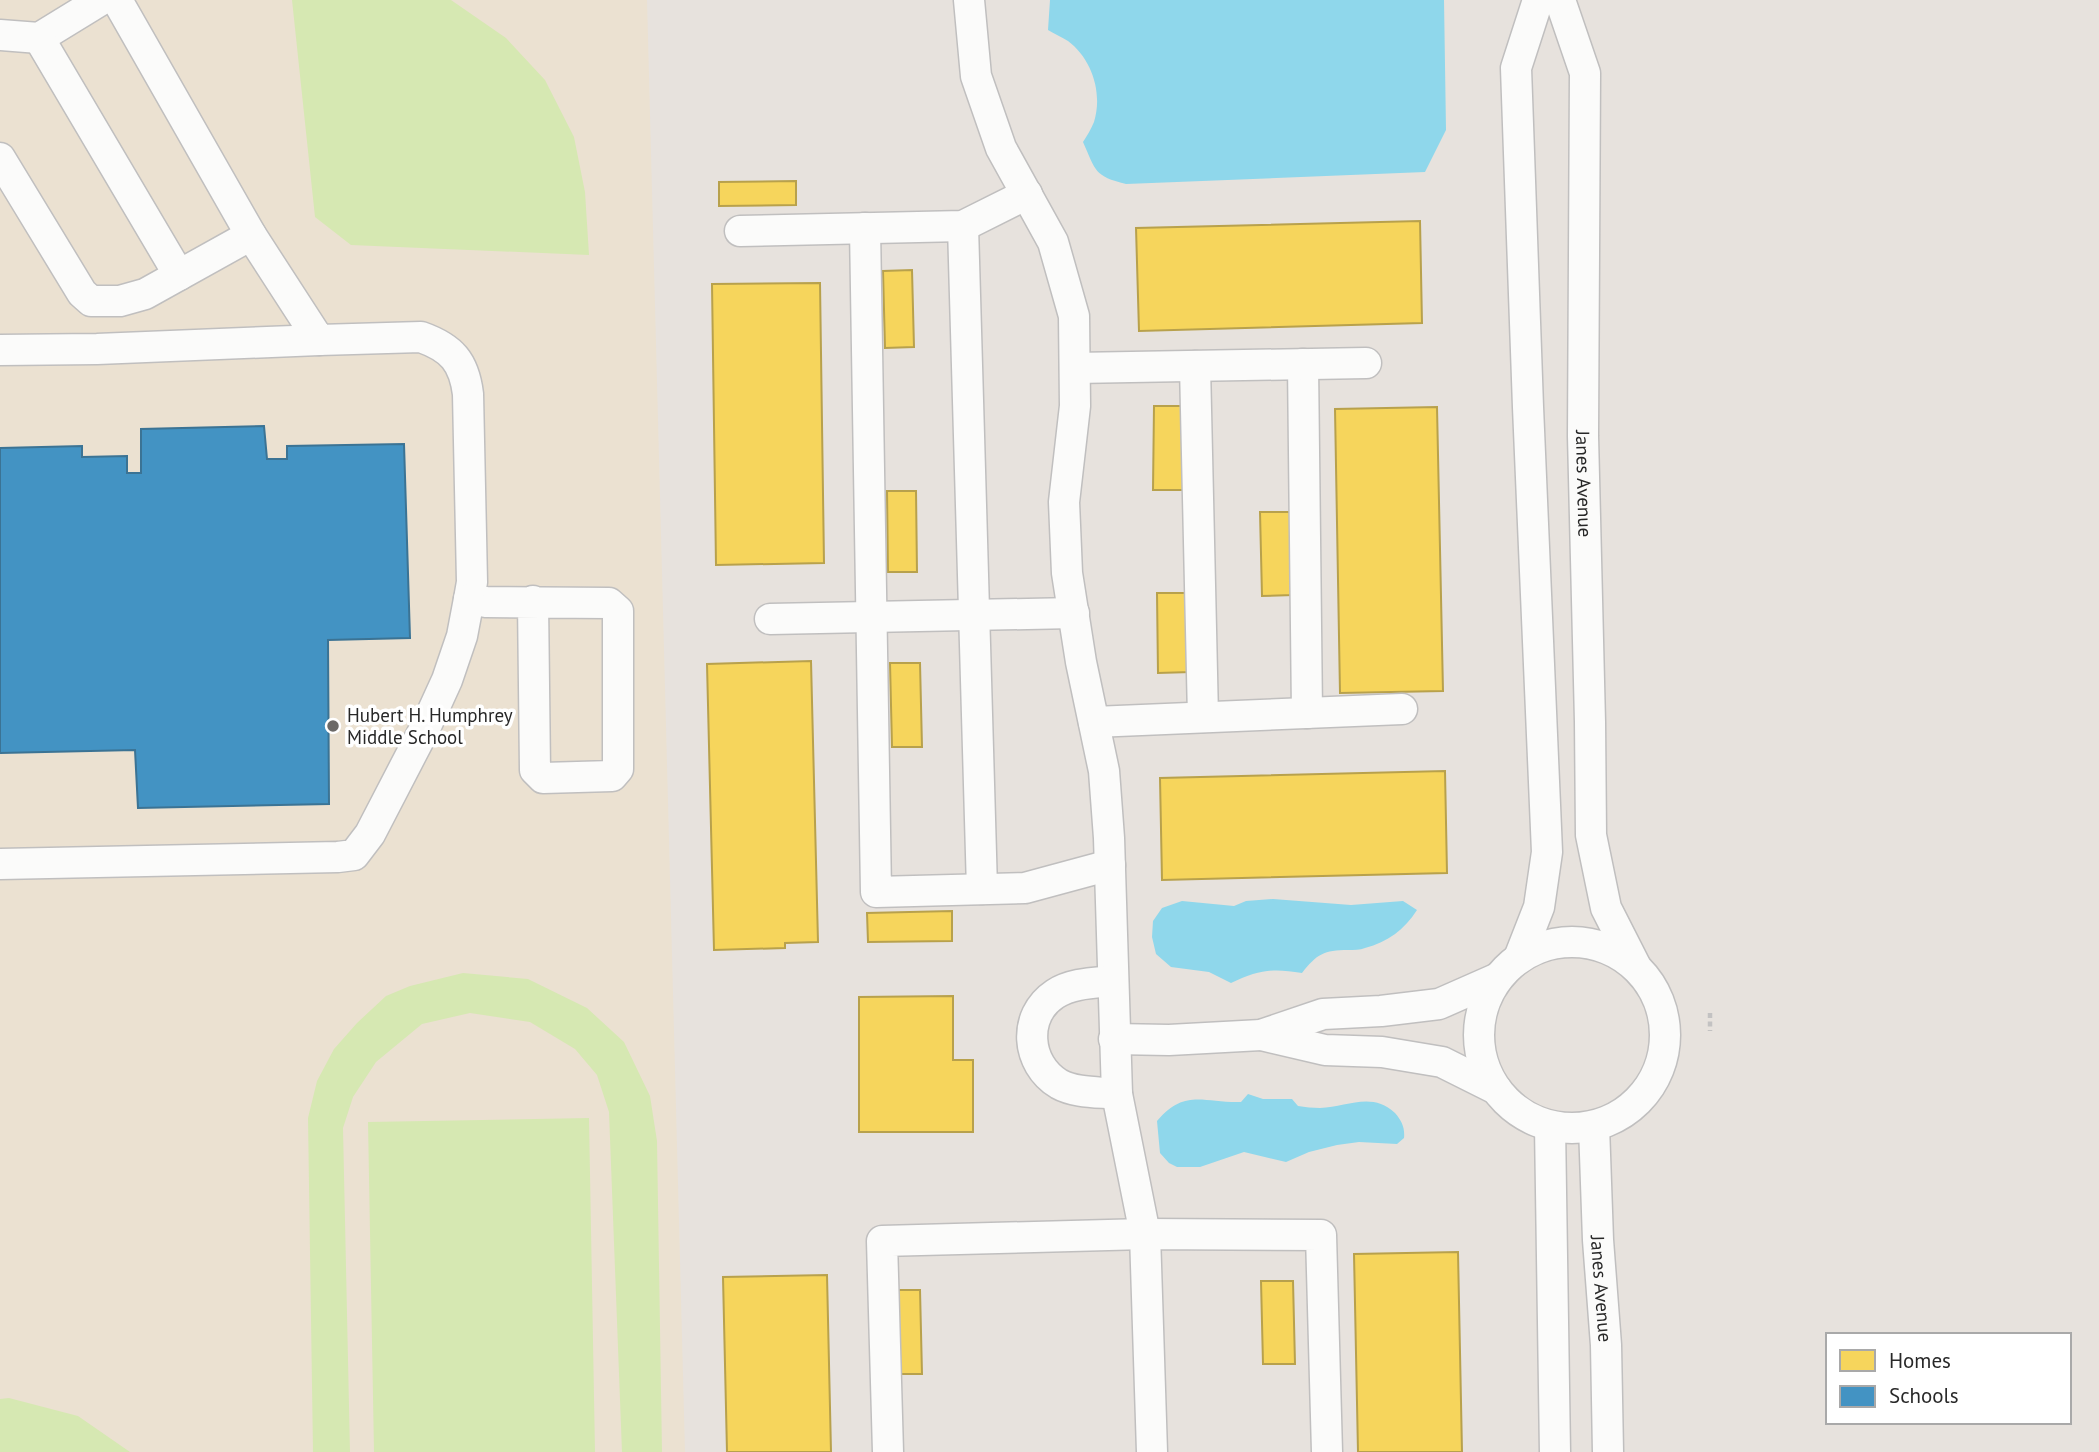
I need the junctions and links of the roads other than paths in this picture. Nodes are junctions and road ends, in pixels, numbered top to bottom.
1 (101, 0) edge
2 (117, 0) edge
3 (969, 0) edge
4 (1538, 0) edge
5 (1560, 0) edge
6 (0, 35) edge
7 (39, 38) junction
8 (0, 159) edge
9 (1027, 194) junction
10 (963, 226) junction
11 (865, 228) junction
12 (740, 231) dead end
13 (251, 235) junction
14 (179, 275) junction
15 (319, 340) junction
16 (0, 350) edge
17 (1366, 363) dead end
18 (1303, 364) junction
19 (1195, 366) junction
20 (1075, 368) junction
21 (469, 599) junction
22 (533, 601) junction
23 (1073, 613) junction
24 (975, 615) junction
25 (871, 617) junction
26 (770, 618) dead end
27 (1402, 709) dead end
28 (1307, 713) junction
29 (1203, 717) junction
30 (1094, 722) junction
31 (0, 864) edge
32 (1110, 865) junction
33 (982, 889) junction
34 (1519, 958) junction
35 (1635, 965) junction
36 (1498, 978) junction
37 (1112, 981) junction
38 (1261, 1035) junction
39 (1114, 1039) junction
40 (1496, 1088) junction
41 (1117, 1094) junction
42 (1550, 1126) junction
43 (1594, 1126) junction
44 (1145, 1234) junction
45 (888, 1452) edge
46 (1152, 1452) edge
47 (1327, 1452) edge
48 (1555, 1452) edge
49 (1608, 1452) edge

1 - 7 street
2 - 13 street
3 - 9 street
4 - 34 street, Janes Avenue
5 - 35 street, Janes Avenue
6 - 7 street
7 - 14 street
8 - 14 street
9 - 10 street
9 - 20 street
10 - 11 street
10 - 24 street
11 - 12 street
11 - 25 street
13 - 14 street
13 - 15 street
15 - 16 street
15 - 21 street
17 - 18 street
18 - 19 street
18 - 28 street
19 - 20 street
19 - 29 street
20 - 23 street
21 - 22 street
21 - 31 street
22 - 22 street
23 - 24 street
23 - 30 street
24 - 25 street
24 - 33 street
25 - 26 street
25 - 33 street
27 - 28 street
28 - 29 street
29 - 30 street
30 - 32 street
32 - 33 street
32 - 37 street
34 - 35 street, Janes Avenue
34 - 36 street, Janes Avenue
35 - 43 street, Janes Avenue
36 - 38 street
36 - 40 street, Janes Avenue
37 - 39 street
37 - 41 street
38 - 39 street
38 - 40 street
39 - 41 street
40 - 42 street, Janes Avenue
41 - 44 street
42 - 43 street, Janes Avenue
42 - 48 street
43 - 49 street, Janes Avenue
44 - 45 street
44 - 46 street
44 - 47 street

